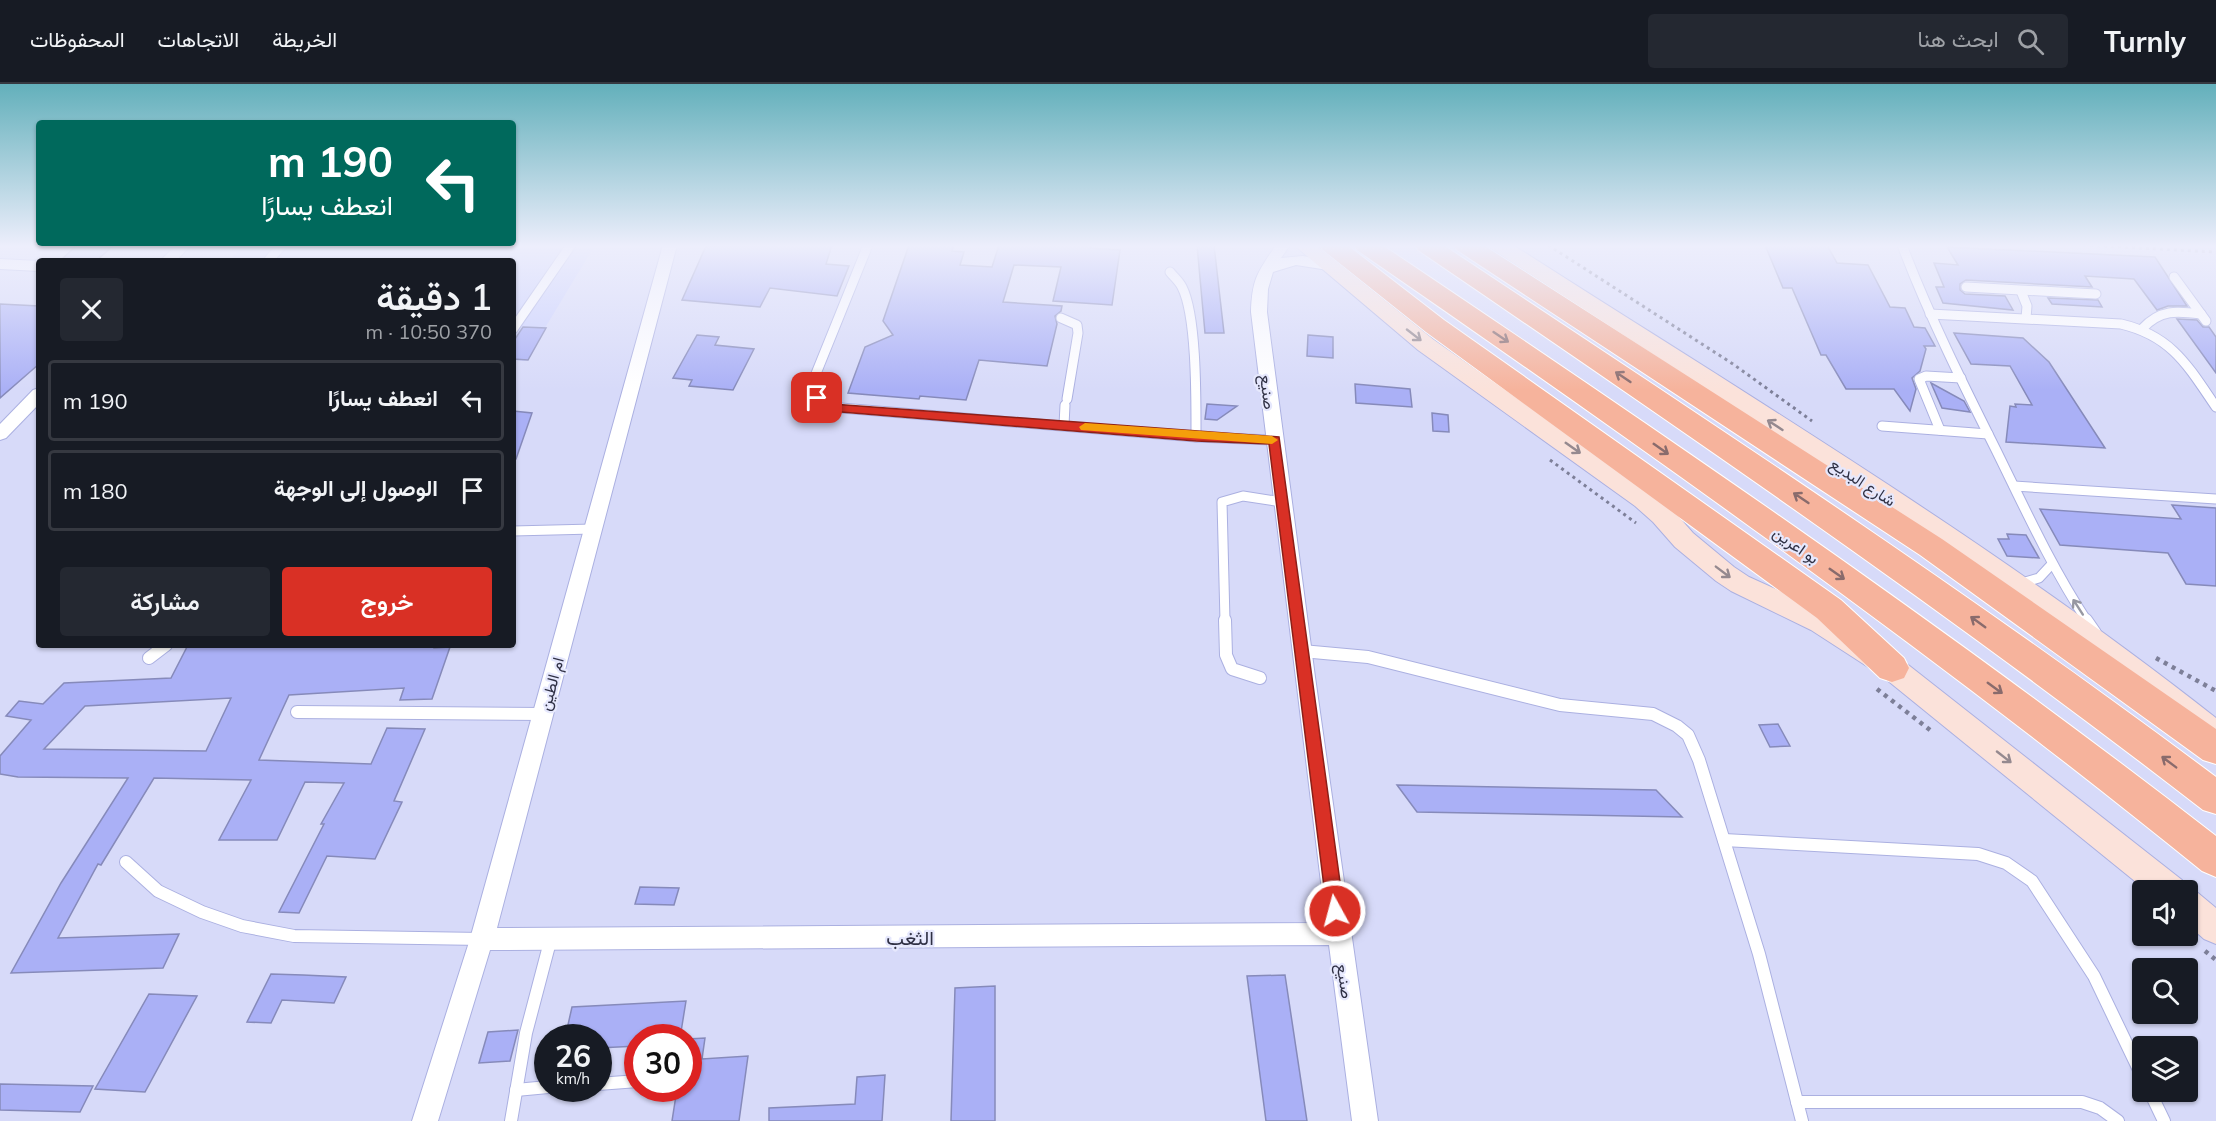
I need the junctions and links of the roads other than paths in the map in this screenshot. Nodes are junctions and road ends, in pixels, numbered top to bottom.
1 (538, 293) edge
2 (657, 293) edge
3 (848, 293) edge
4 (1184, 293) edge
5 (1259, 293) edge
6 (1387, 293) edge
7 (1437, 293) edge
8 (1498, 293) edge
9 (1541, 293) edge
10 (1573, 293) edge
11 (1922, 293) edge
12 (2022, 293) edge
13 (2081, 293) edge
14 (2186, 293) edge
15 (2096, 294) dead end
16 (1930, 314) junction
17 (1061, 318) dead end
18 (2026, 318) junction
19 (516, 324) edge
20 (2142, 328) junction
21 (1961, 378) junction
22 (36, 397) edge
23 (2216, 407) edge
24 (1064, 425) junction
25 (1882, 426) dead end
26 (1940, 430) junction
27 (0, 434) edge
28 (1988, 434) junction
29 (1196, 436) junction
30 (1274, 440) junction
31 (2014, 486) junction
32 (2216, 499) edge
33 (1282, 502) junction
34 (593, 529) junction
35 (516, 531) edge
36 (2052, 564) junction
37 (2015, 584) junction
38 (161, 648) edge
39 (2106, 648) junction
40 (1302, 651) junction
41 (149, 658) dead end
42 (1892, 668) joint
43 (1260, 678) dead end
44 (297, 712) dead end
45 (543, 714) junction
46 (2216, 735) edge
47 (2216, 749) edge
48 (2216, 798) edge
49 (1724, 840) junction
50 (2216, 859) edge
51 (126, 862) dead end
52 (2157, 880) edge
53 (2198, 913) edge
54 (2216, 928) edge
55 (1338, 934) junction
56 (551, 938) junction
57 (482, 939) junction
58 (2132, 1056) edge
59 (534, 1088) edge
60 (516, 1090) junction
61 (1797, 1102) junction
62 (2155, 1102) edge
63 (426, 1121) edge
64 (511, 1121) edge
65 (1365, 1121) edge
66 (1802, 1121) edge
67 (2118, 1121) edge
68 (2164, 1121) edge

1 - 19 lane
2 - 34 street, ام الطين
3 - 24 lane
4 - 29 lane
5 - 30 street, صنيع
6 -> 42 highway
7 -> 50 highway, بو اعرين
48 -> 8 highway
9 - 47 highway
37 -> 10 main road, شارع البديع
11 - 16 lane
12 - 18 lane
13 - 15 lane
14 - 20 lane
16 - 18 lane
16 - 21 lane
17 - 24 lane
18 - 20 lane
20 - 23 lane
21 - 26 lane
21 - 28 lane
22 - 27 street
24 - 29 lane
25 - 26 lane
26 - 28 lane
28 - 31 lane
29 - 30 lane
30 - 33 street, صنيع
31 - 32 lane
31 - 36 lane
33 - 40 street, صنيع
33 - 43 lane
34 - 35 lane
34 - 45 street, ام الطين
36 - 37 lane
39 -> 36 lane
37 - 39 main road, شارع البديع
38 - 41 lane
39 - 46 main road, شارع البديع
40 - 49 lane
40 - 55 street, صنيع
42 -> 52 main road
44 - 45 lane
45 - 57 street, ام الطين
49 - 58 lane
49 - 61 lane
51 - 57 lane
53 - 54 main road
55 - 56 street, الثغب
55 - 65 street, صنيع
56 - 57 street, الثغب
56 - 60 lane
57 - 63 street, ام الطين
59 - 60 lane
60 - 64 lane
61 - 66 lane
61 - 67 lane
62 - 68 lane

